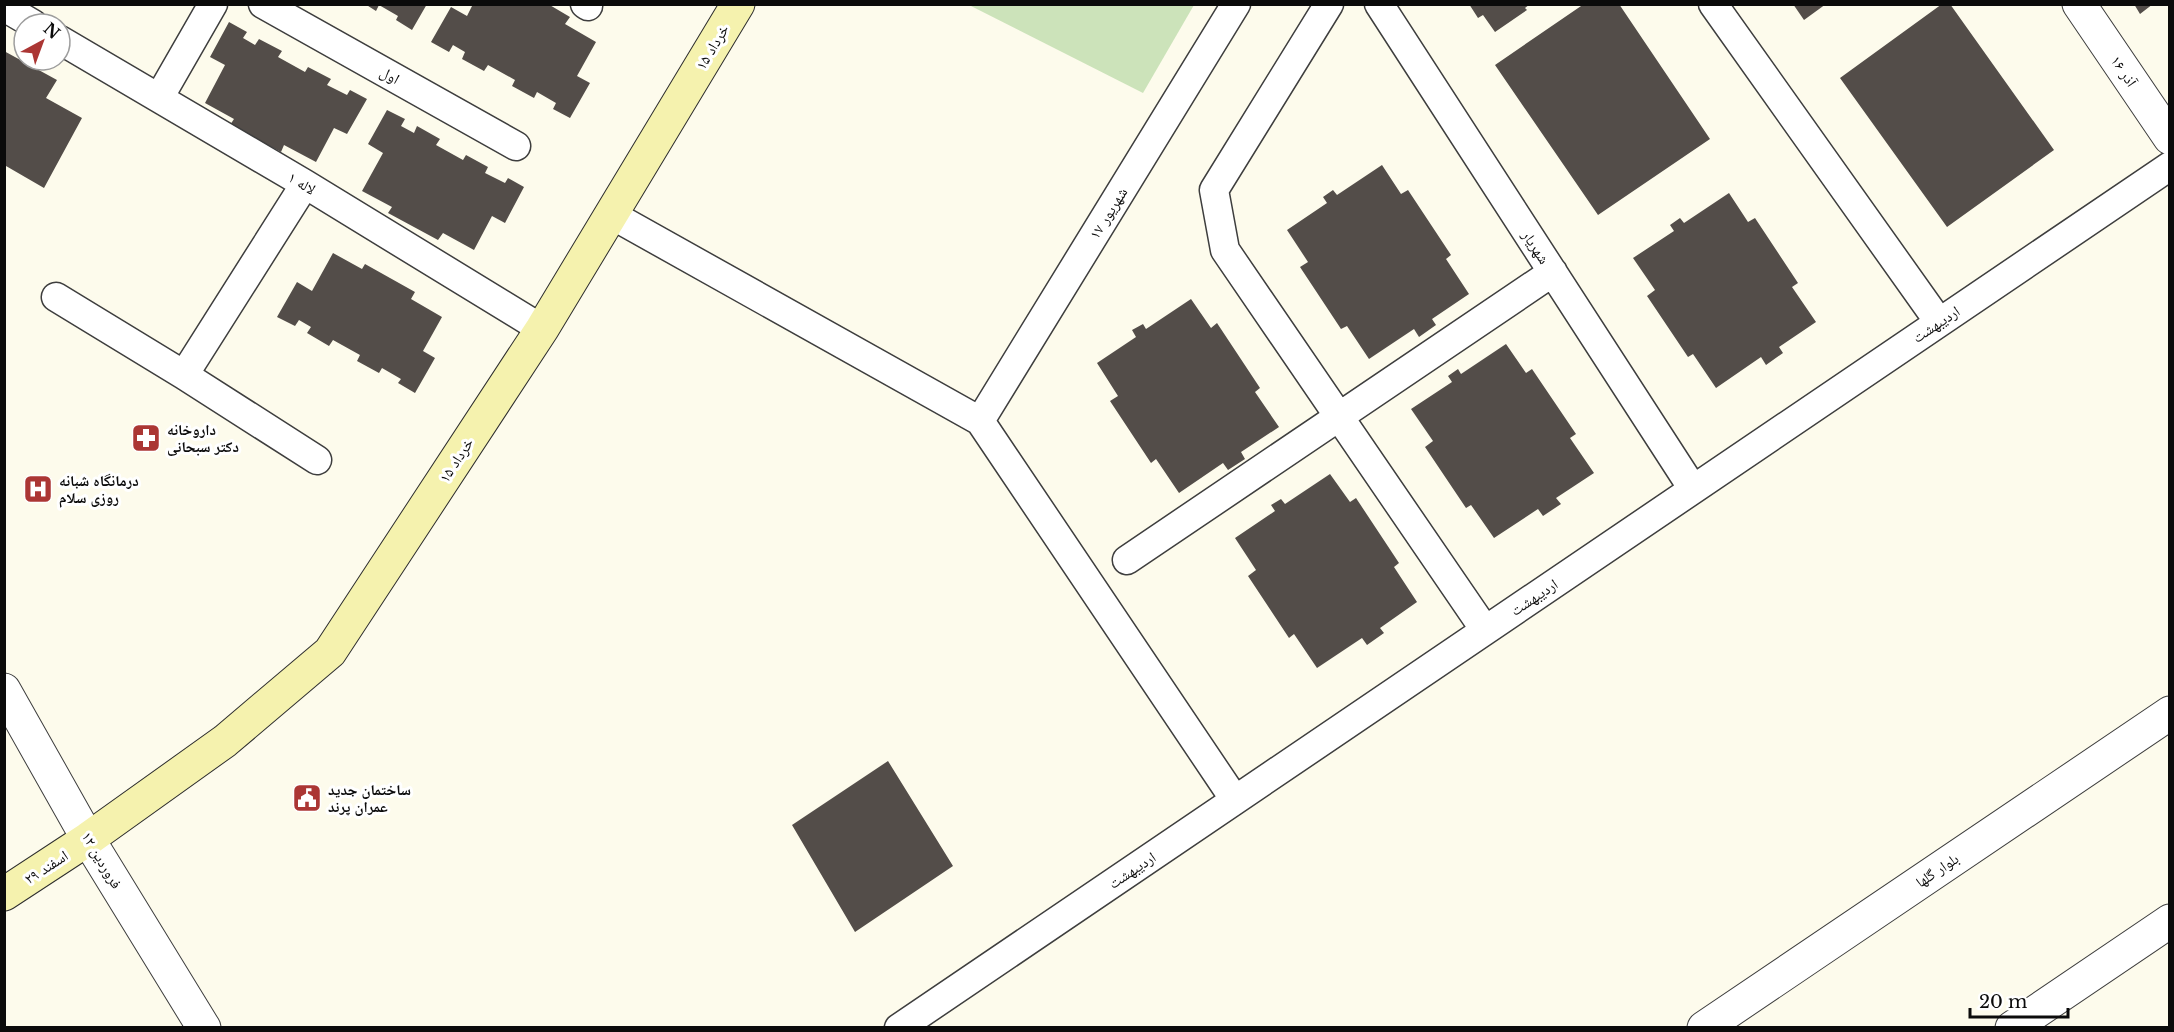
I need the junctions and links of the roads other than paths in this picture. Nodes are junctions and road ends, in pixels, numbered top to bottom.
1 (213, 4) edge
2 (263, 4) edge
3 (738, 4) edge
4 (1236, 4) edge
5 (1329, 4) edge
6 (1379, 4) edge
7 (1713, 4) edge
8 (2079, 4) edge
9 (72, 47) edge
10 (159, 99) junction
11 (2169, 138) edge
12 (516, 146) dead end
13 (2169, 166) edge
14 (305, 184) junction
15 (612, 215) junction
16 (1553, 272) junction
17 (56, 297) dead end
18 (1939, 322) junction
19 (542, 329) junction
20 (184, 375) junction
21 (1339, 417) junction
22 (980, 421) junction
23 (317, 460) dead end
24 (1693, 489) junction
25 (1127, 560) dead end
26 (1485, 630) junction
27 (4, 690) edge
28 (2169, 713) edge
29 (1235, 800) junction
30 (88, 839) junction
31 (4, 894) edge
32 (2169, 921) edge
33 (204, 1028) edge
34 (898, 1028) edge
35 (1704, 1028) edge
36 (2012, 1028) edge

1 - 10 street
2 - 12 street, اول
3 - 15 main road, ۱۵ خرداد
4 - 22 street, ۱۷ شهریور
5 - 21 street
6 - 16 street, شهریار
7 - 18 street
8 - 11 street, ۱۶ آذر
9 - 10 street, لاله ۱
10 - 14 street, لاله ۱
13 - 18 street, اردیبهشت
14 - 19 street, لاله ۱
14 - 20 street
15 - 19 main road, ۱۵ خرداد
15 - 22 street
16 - 21 street
16 - 24 street, شهریار
17 - 20 street
18 - 24 street, اردیبهشت
19 - 30 main road, ۱۵ خرداد
20 - 23 street
21 - 25 street
21 - 26 street
22 - 29 street
24 - 26 street, اردیبهشت
26 - 29 street, اردیبهشت
27 - 30 street, ۱۲ فروردین
28 - 35 street, بلوار گلها
29 - 34 street, اردیبهشت
30 - 31 main road, ۲۹ اسفند
30 - 33 street, ۱۲ فروردین
32 - 36 street

